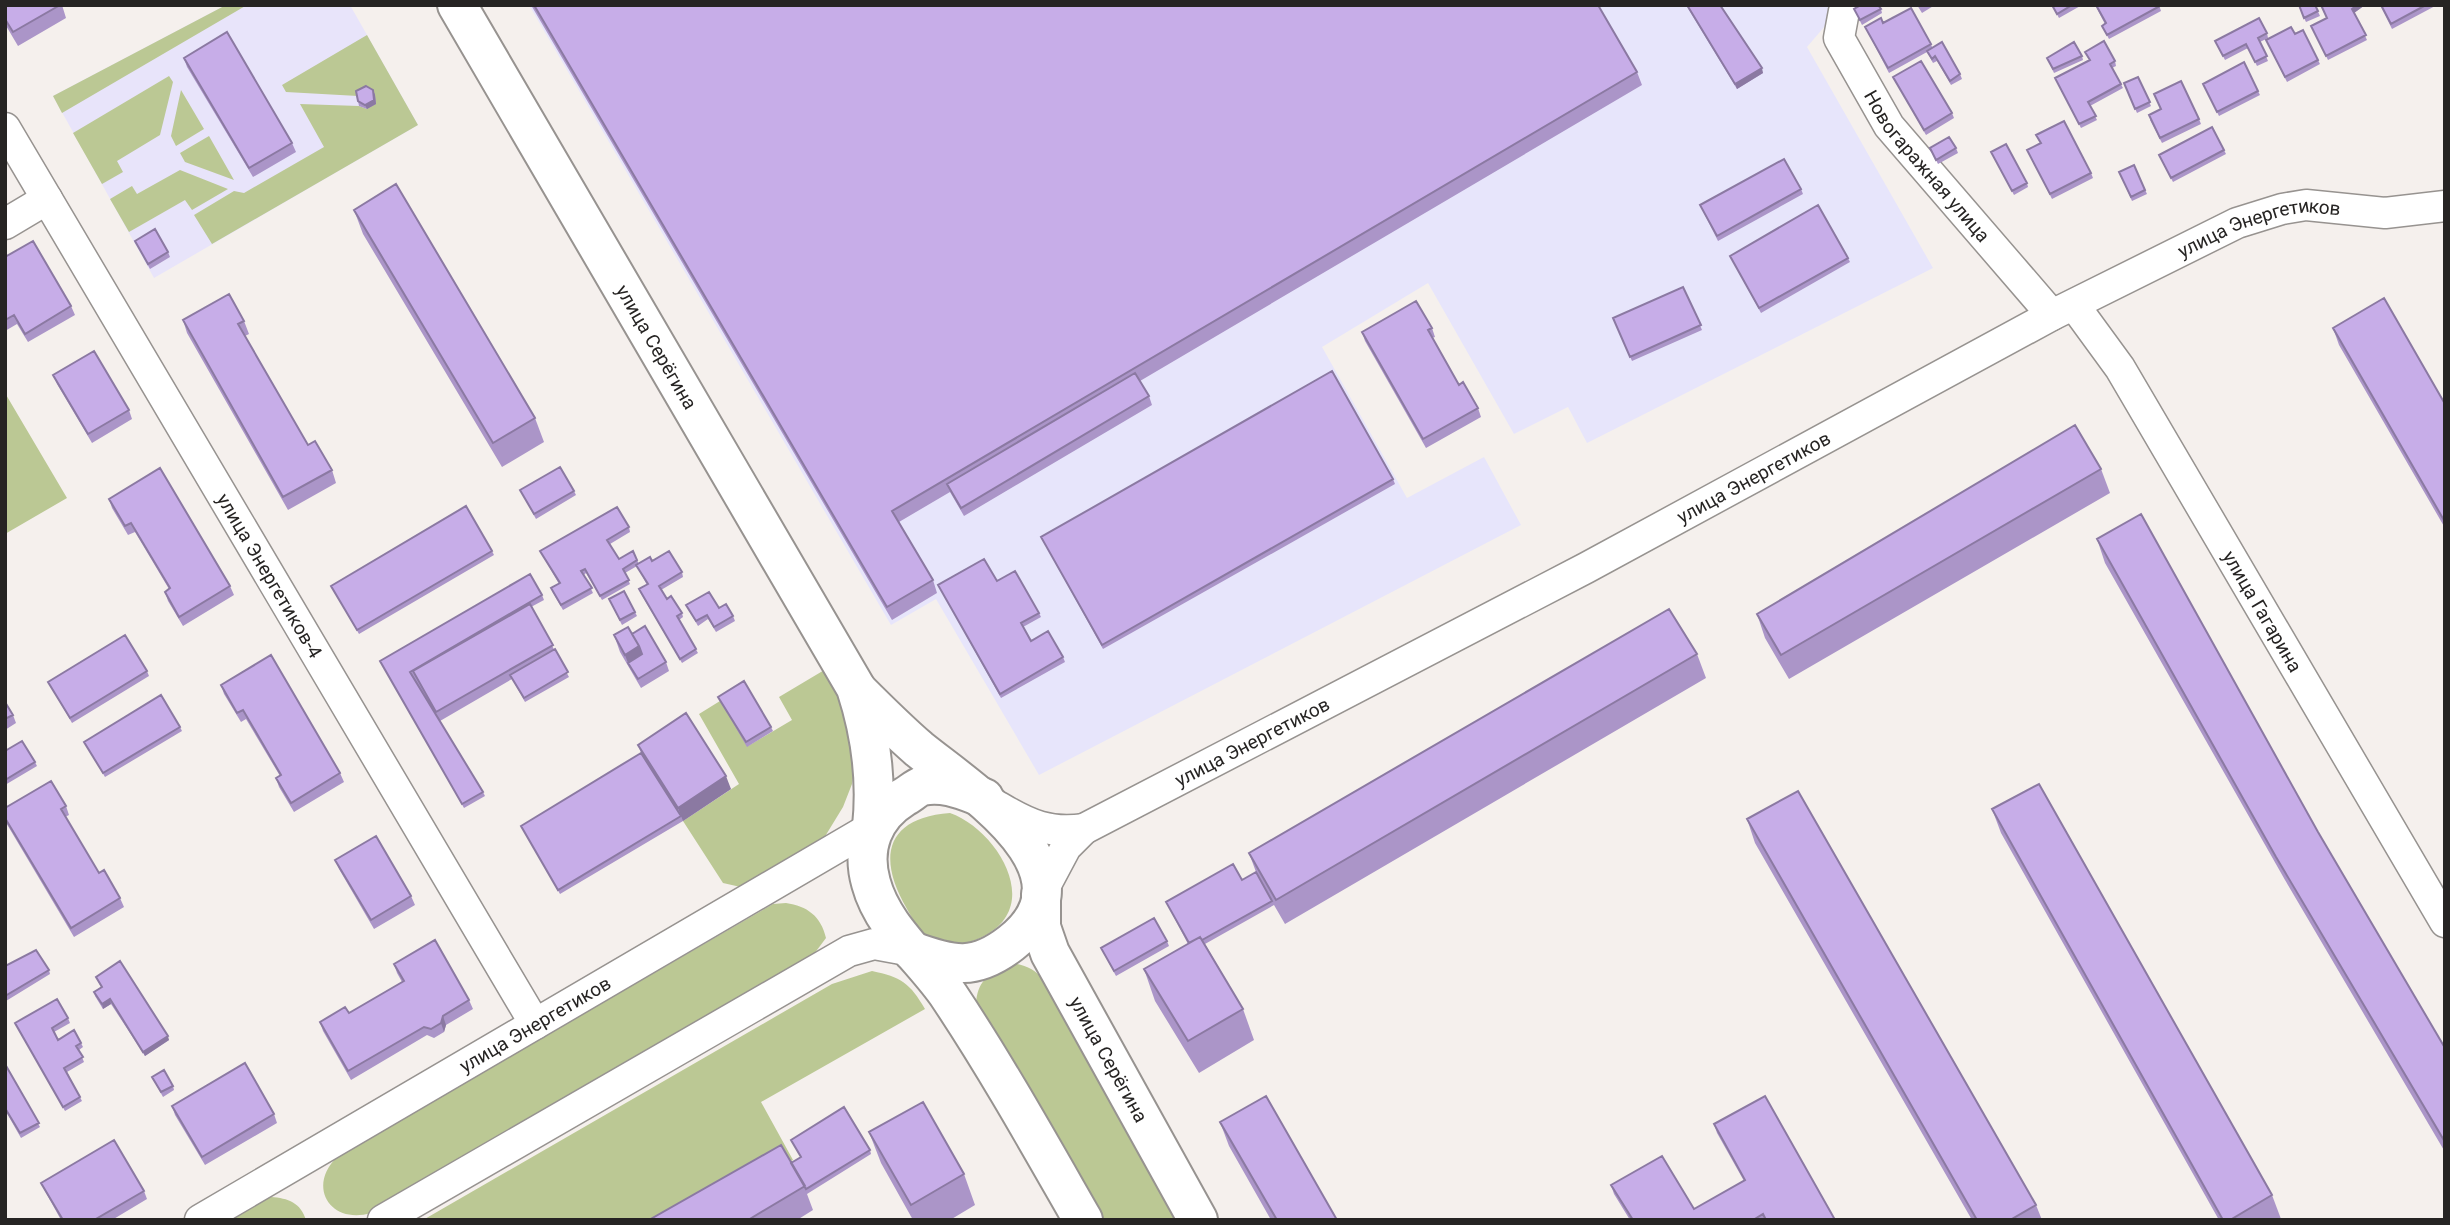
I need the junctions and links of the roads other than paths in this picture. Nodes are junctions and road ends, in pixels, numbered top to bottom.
1 (457, 5) edge
2 (1850, 5) edge
3 (5, 128) edge
4 (47, 199) junction
5 (2445, 206) edge
6 (5, 224) edge
7 (2063, 310) junction
8 (856, 688) junction
9 (984, 798) junction
10 (872, 827) junction
11 (1084, 830) junction
12 (1041, 894) junction
13 (2445, 922) edge
14 (912, 951) junction
15 (534, 1024) junction
16 (200, 1220) edge
17 (383, 1220) edge
18 (1083, 1220) edge
19 (1198, 1220) edge

1 - 8 main road, улица Серёгина
2 - 7 street, Новогаражная улица
3 - 4 street, улица Энергетиков-4
4 - 6 street
4 - 15 street, улица Энергетиков-4
5 - 7 street, улица Энергетиков
7 - 11 street, улица Энергетиков
7 - 13 street, улица Гагарина
8 - 9 main road
8 - 10 main road
9 - 10 main road
9 - 11 street
9 - 12 main road
10 - 14 main road
10 - 15 street, улица Энергетиков
11 - 12 street
12 - 14 main road
12 - 19 main road, улица Серёгина
14 - 17 street
14 - 18 main road
15 - 16 street, улица Энергетиков

